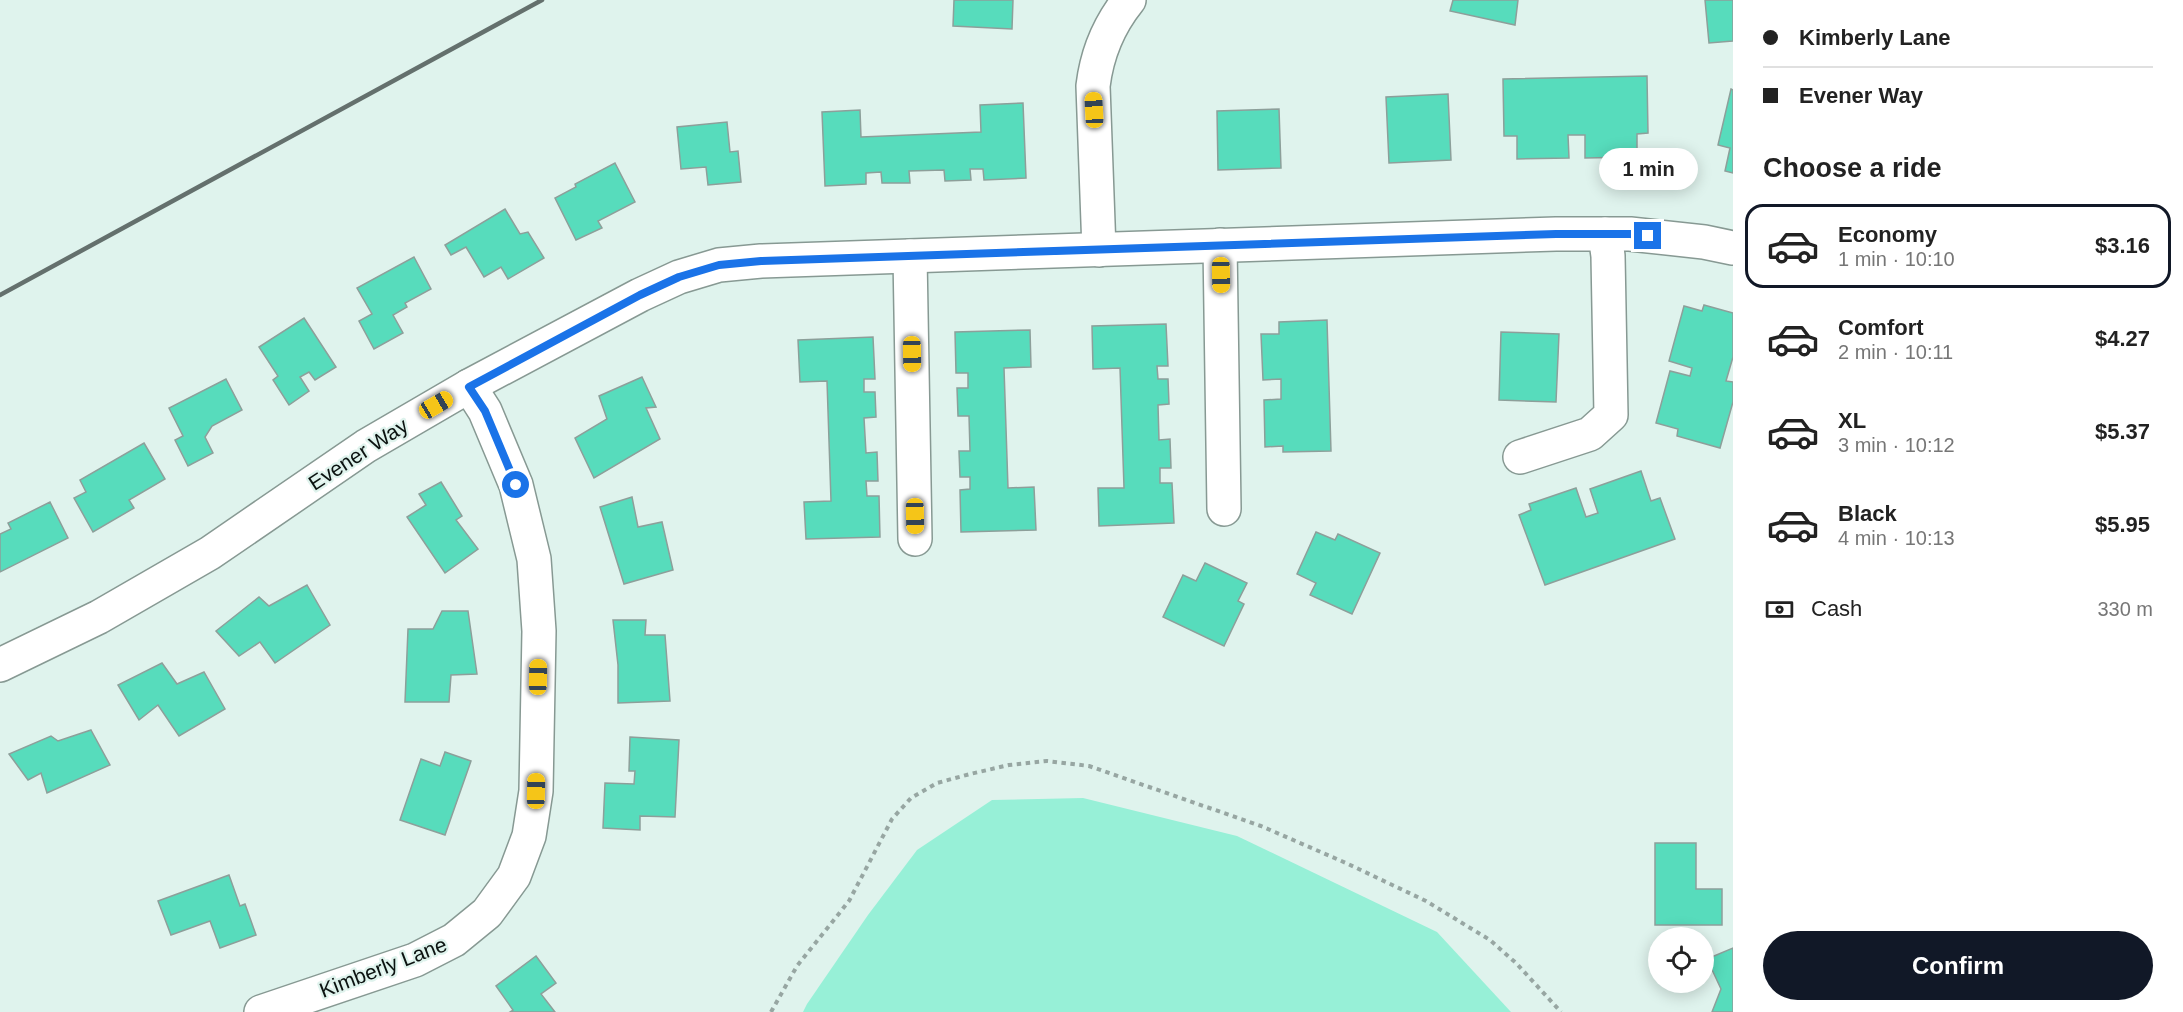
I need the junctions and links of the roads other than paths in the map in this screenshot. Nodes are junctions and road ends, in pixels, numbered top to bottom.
1 (1129, 0) edge
2 (1605, 234) junction
3 (1220, 245) junction
4 (1733, 248) edge
5 (1099, 250) junction
6 (910, 256) junction
7 (469, 387) junction
8 (1520, 458) dead end
9 (1224, 509) dead end
10 (915, 539) dead end
11 (0, 664) edge
12 (261, 1012) edge

1 - 5 street
2 - 3 street, Evener Way
2 - 4 street, Evener Way
2 - 8 street
3 - 5 street, Evener Way
3 - 9 street
5 - 6 street, Evener Way
6 - 7 street, Evener Way
6 - 10 street
7 - 11 street, Evener Way
7 - 12 street, Kimberly Lane

